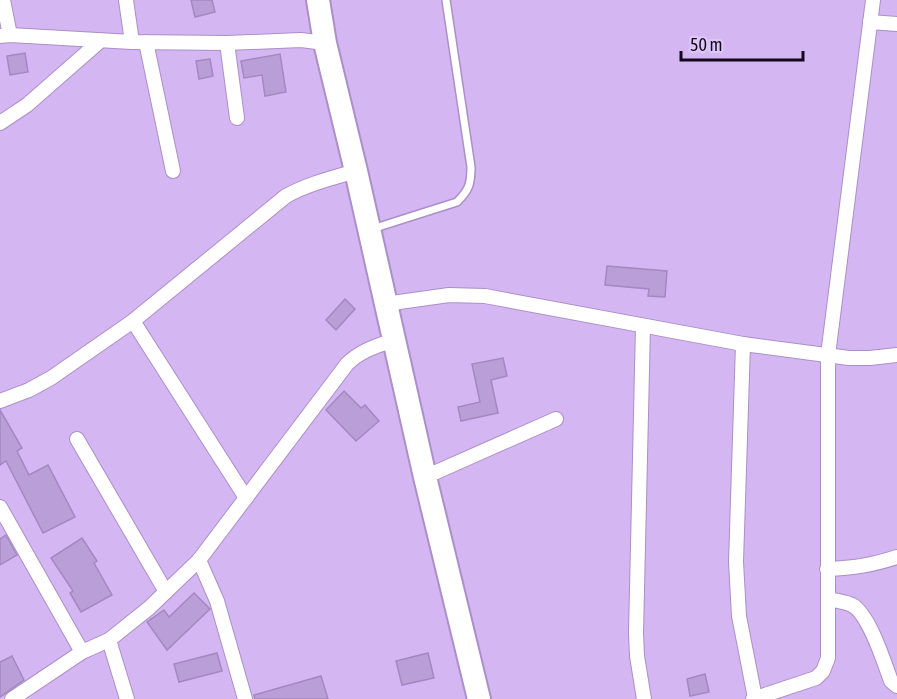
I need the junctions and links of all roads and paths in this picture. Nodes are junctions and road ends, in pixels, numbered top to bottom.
1 (3, 0) edge
2 (126, 0) edge
3 (318, 0) edge
4 (446, 0) edge
5 (873, 0) edge
6 (870, 22) junction
7 (897, 24) edge
8 (5, 35) edge
9 (100, 41) junction
10 (139, 42) junction
11 (227, 43) junction
12 (325, 43) junction
13 (237, 118) dead end
14 (0, 123) edge
15 (173, 171) dead end
16 (356, 171) junction
17 (370, 230) junction
18 (385, 304) junction
19 (133, 321) junction
20 (643, 326) junction
21 (394, 340) junction
22 (743, 344) junction
23 (897, 355) edge
24 (828, 356) junction
25 (0, 402) edge
26 (556, 419) dead end
27 (77, 439) dead end
28 (425, 477) junction
29 (246, 498) junction
30 (0, 507) edge
31 (897, 557) edge
32 (199, 560) junction
33 (827, 569) junction
34 (166, 592) junction
35 (829, 599) junction
36 (109, 640) junction
37 (82, 652) junction
38 (897, 686) edge
39 (770, 697) edge
40 (12, 699) edge
41 (128, 699) edge
42 (245, 699) edge
43 (479, 699) edge
44 (644, 699) edge
45 (754, 699) edge

1 - 8 street
2 - 10 street
3 - 12 highway
4 - 17 lane
5 - 6 street
6 - 7 street
6 - 24 street
8 - 9 street
9 - 10 street
9 - 14 street
10 - 11 street
10 - 15 street
11 - 12 street
11 - 13 street
12 - 16 highway
16 - 17 highway
16 - 19 street
17 - 18 highway
18 - 20 street
18 - 21 highway
19 - 25 street
19 - 29 street
20 - 22 street
20 - 44 street
21 - 28 highway
21 - 29 street
22 - 24 street
22 - 45 street
23 - 24 street
24 - 33 street
26 - 28 street
27 - 34 street
28 - 43 highway
29 - 32 street
30 - 37 street
31 - 33 street
32 - 34 street
32 - 42 street
33 - 35 street
34 - 36 street
35 - 38 street
35 - 39 street
36 - 37 street
36 - 41 street
37 - 40 street
39 - 45 street

